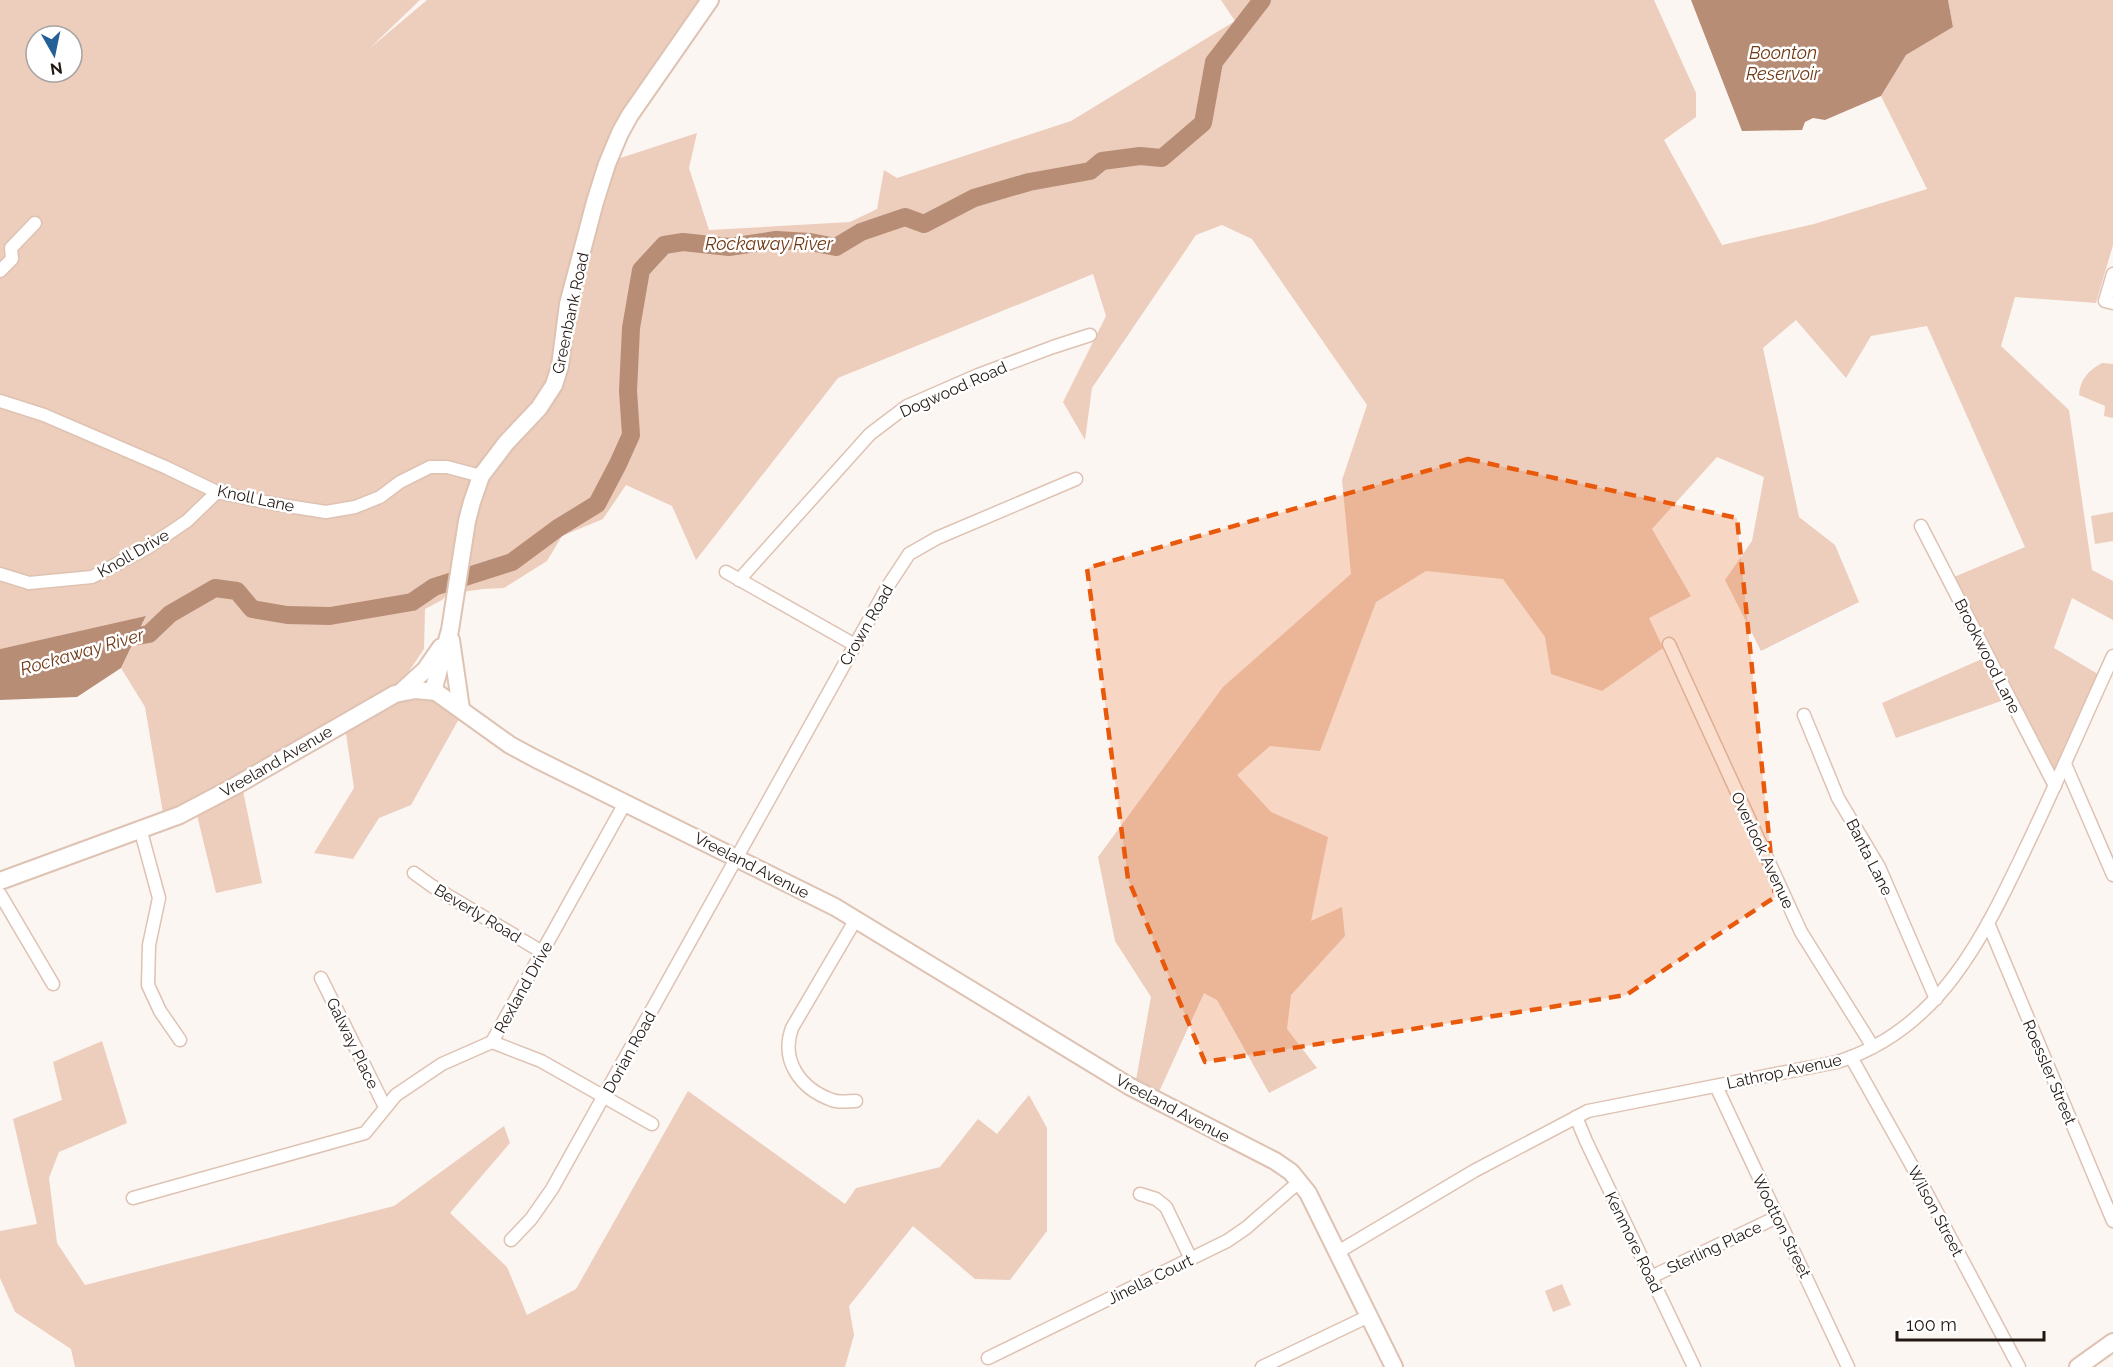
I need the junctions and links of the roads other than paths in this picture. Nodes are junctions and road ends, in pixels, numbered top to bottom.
1 (710, 0) edge
2 (35, 223) dead end
3 (0, 271) edge
4 (2113, 274) edge
5 (2109, 302) edge
6 (1090, 335) dead end
7 (0, 401) edge
8 (481, 477) junction
9 (1076, 479) dead end
10 (217, 492) junction
11 (1920, 526) dead end
12 (726, 572) dead end
13 (0, 574) edge
14 (739, 580) junction
15 (450, 630) junction
16 (1669, 644) dead end
17 (855, 645) junction
18 (2113, 656) edge
19 (401, 692) junction
20 (433, 692) junction
21 (461, 708) junction
22 (1804, 715) dead end
23 (2065, 764) junction
24 (2055, 786) junction
25 (625, 803) junction
26 (140, 828) junction
27 (738, 858) junction
28 (414, 873) dead end
29 (2113, 875) edge
30 (0, 881) edge
31 (0, 894) edge
32 (856, 919) junction
33 (1988, 923) junction
34 (542, 952) junction
35 (321, 978) dead end
36 (52, 984) dead end
37 (1936, 999) junction
38 (180, 1040) dead end
39 (492, 1042) junction
40 (1873, 1047) junction
41 (1851, 1057) junction
42 (1716, 1086) junction
43 (604, 1096) junction
44 (856, 1101) dead end
45 (385, 1107) junction
46 (1576, 1117) junction
47 (652, 1124) dead end
48 (1300, 1181) junction
49 (1140, 1194) dead end
50 (133, 1197) dead end
51 (1777, 1217) junction
52 (2113, 1221) edge
53 (511, 1240) dead end
54 (1338, 1252) junction
55 (1191, 1259) junction
56 (1651, 1277) junction
57 (1369, 1316) junction
58 (2113, 1342) edge
59 (988, 1358) dead end
60 (1262, 1367) edge
61 (1394, 1367) edge
62 (1694, 1367) edge
63 (1848, 1367) edge
64 (2019, 1367) edge
65 (2078, 1367) edge

1 - 8 street, Greenbank Road
2 - 3 street
4 - 5 street
6 - 14 street, Dogwood Road
7 - 10 street, Knoll Lane
8 - 10 street, Knoll Lane
8 - 15 street, Greenbank Road
9 - 17 street, Crown Road
10 - 13 street, Knoll Drive
11 - 24 street, Brookwood Lane
12 - 14 street
14 - 17 street
15 - 19 street, Greenbank Road
15 - 20 street, Greenbank Road
15 - 21 street, Greenbank Road
16 - 40 street, Overlook Avenue
17 - 27 street, Crown Road
18 - 23 street, Lathrop Avenue
19 - 20 street, Vreeland Avenue
19 - 26 street, Vreeland Avenue
20 - 21 street, Vreeland Avenue
21 - 25 street, Vreeland Avenue
22 - 37 street, Banta Lane
23 - 24 street, Lathrop Avenue
23 - 29 street
24 - 33 street, Lathrop Avenue
25 - 27 street, Vreeland Avenue
25 - 34 street, Rexland Drive
26 - 30 street, Vreeland Avenue
26 - 38 street
27 - 32 street, Vreeland Avenue
27 - 43 street, Dorian Road
28 - 34 street, Beverly Road
31 - 36 street
32 - 44 street
32 - 48 street, Vreeland Avenue
33 - 37 street, Lathrop Avenue
33 - 52 street, Roessler Street
34 - 39 street, Rexland Drive
35 - 45 street, Galway Place
37 - 40 street, Lathrop Avenue
39 - 43 street
39 - 45 street, Rexland Drive
40 - 41 street, Lathrop Avenue
41 - 42 street, Lathrop Avenue
41 - 64 street, Wilson Street
42 - 46 street, Lathrop Avenue
42 - 51 street, Wootton Street
43 - 47 street
43 - 53 street, Dorian Road
45 - 50 street, Rexland Drive
46 - 54 street, Lathrop Avenue
46 - 56 street, Kenmore Road
48 - 54 street, Vreeland Avenue
48 - 55 street, Jinella Court
49 - 55 street
51 - 56 street, Sterling Place
51 - 63 street, Wootton Street
54 - 57 street, Vreeland Avenue
55 - 59 street, Jinella Court
56 - 62 street, Kenmore Road
57 - 60 street
57 - 61 street, Vreeland Avenue
58 - 65 street

